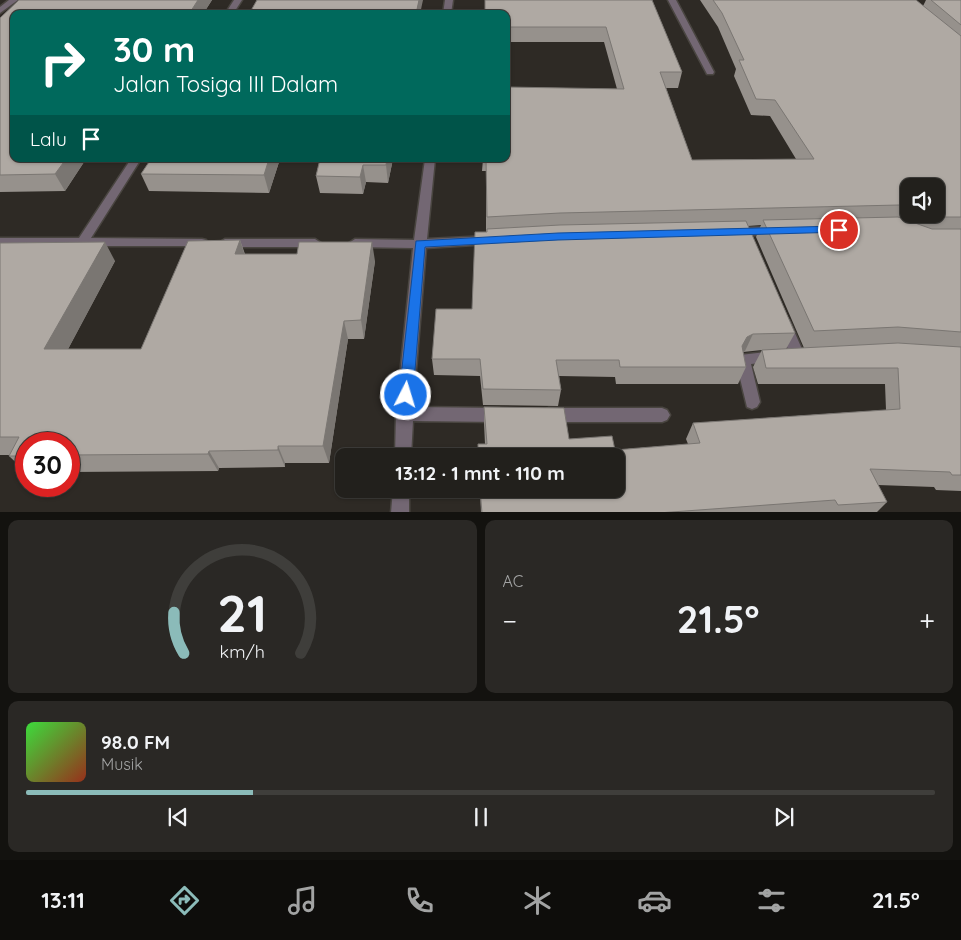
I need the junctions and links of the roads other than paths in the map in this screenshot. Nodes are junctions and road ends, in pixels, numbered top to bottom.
1 (672, 0) edge
2 (8, 3) edge
3 (0, 11) edge
4 (710, 72) dead end
5 (134, 162) edge
6 (430, 162) edge
7 (789, 231) edge
8 (726, 232) edge
9 (499, 240) edge
10 (0, 242) edge
11 (82, 243) junction
12 (420, 244) junction
13 (779, 312) edge
14 (752, 402) dead end
15 (404, 414) junction
16 (514, 415) edge
17 (533, 415) edge
18 (662, 416) dead end
19 (403, 448) edge
20 (401, 498) edge
21 (400, 512) edge

1 - 4 street
2 - 3 street
5 - 11 street
6 - 12 street
7 - 8 street
9 - 12 street
10 - 11 street
11 - 12 street
12 - 15 street
13 - 14 street
15 - 16 street
15 - 19 street
17 - 18 street
20 - 21 street

